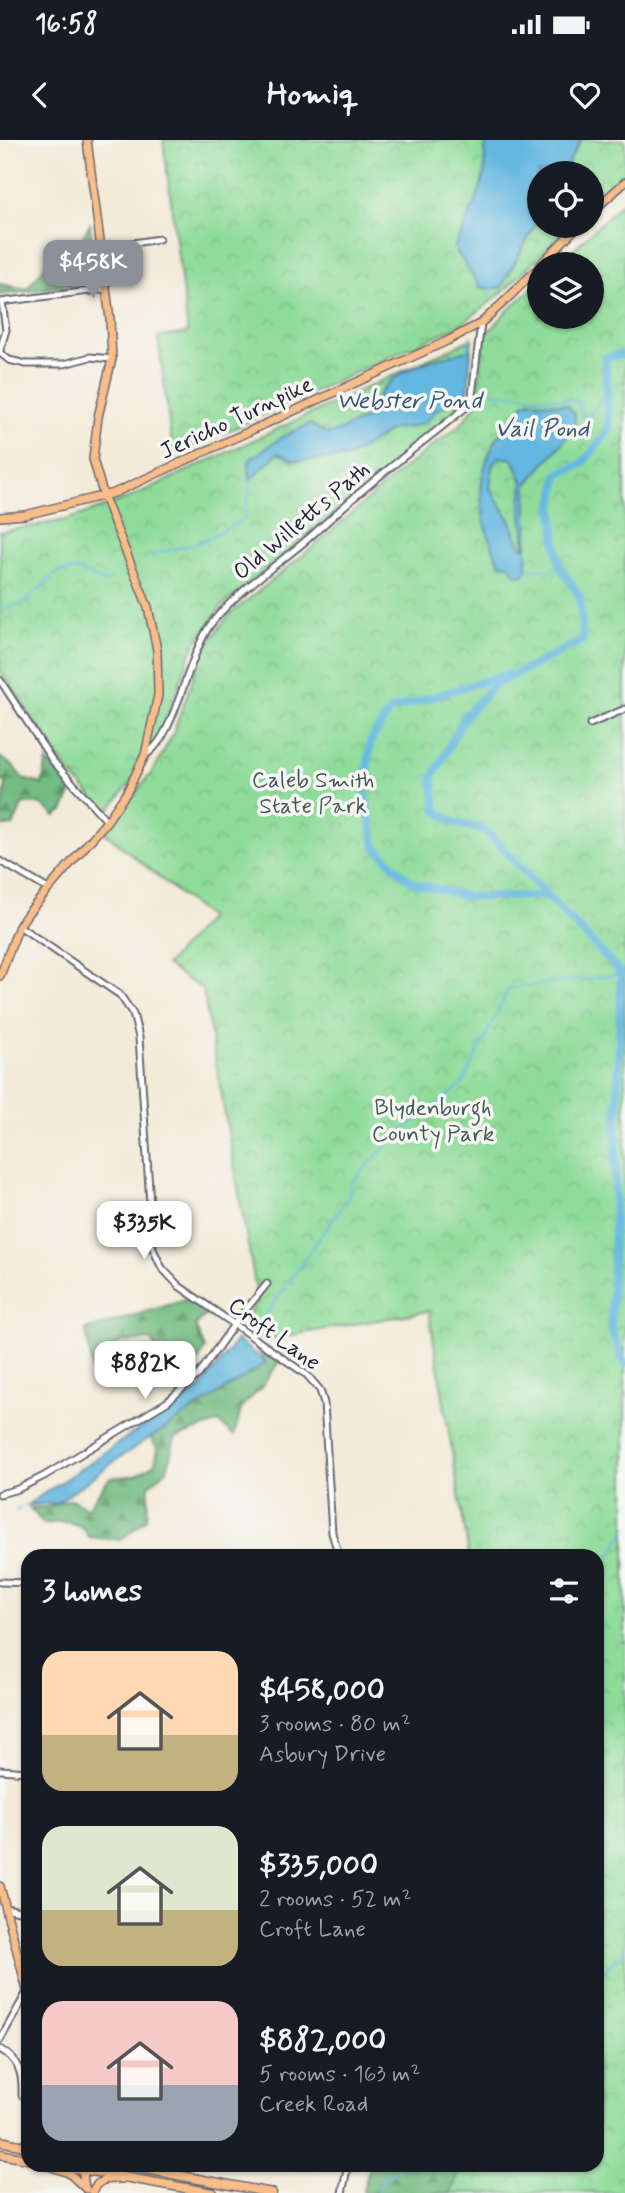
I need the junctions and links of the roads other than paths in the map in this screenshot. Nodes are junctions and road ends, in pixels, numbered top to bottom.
1 (88, 140) edge
2 (625, 182) edge
3 (604, 201) edge
4 (567, 238) edge
5 (159, 239) dead end
6 (101, 247) junction
7 (553, 252) edge
8 (527, 279) edge
9 (106, 289) junction
10 (1, 302) edge
11 (481, 323) junction
12 (0, 352) edge
13 (112, 359) junction
14 (104, 497) junction
15 (0, 517) edge
16 (0, 680) edge
17 (625, 709) edge
18 (590, 724) dead end
19 (145, 755) junction
20 (107, 821) junction
21 (0, 861) edge
22 (48, 889) junction
23 (19, 926) junction
24 (0, 976) edge
25 (267, 1284) dead end
26 (235, 1323) junction
27 (0, 1494) edge
28 (337, 1549) edge
29 (0, 1581) edge
30 (21, 1582) edge
31 (0, 1770) edge
32 (21, 1772) edge
33 (0, 1886) edge
34 (6, 1908) junction
35 (21, 1911) edge
36 (21, 1966) edge
37 (21, 2005) edge
38 (0, 2040) edge
39 (0, 2049) edge
40 (21, 2071) edge
41 (0, 2141) edge
42 (21, 2146) edge
43 (0, 2154) edge
44 (21, 2158) edge
45 (66, 2172) edge
46 (83, 2172) edge
47 (104, 2172) edge
48 (162, 2172) edge
49 (346, 2172) edge
50 (139, 2180) junction
51 (88, 2192) edge
52 (213, 2193) edge
53 (272, 2193) edge
54 (342, 2193) edge

1 - 6 main road
2 - 3 main road
4 - 7 main road, Jericho Turnpike
5 - 6 street
6 - 9 main road
8 - 11 main road, Jericho Turnpike
9 - 10 street
9 - 13 main road
10 - 12 street
11 - 14 main road, Jericho Turnpike
11 - 19 street, Old Willetts Path
12 - 13 street
13 - 14 main road
14 - 15 main road, Jericho Turnpike
14 - 19 main road
16 - 20 street
17 - 18 street
19 - 20 main road
20 - 22 main road
21 - 22 street
22 - 23 main road
23 - 24 main road
23 - 26 street, Croft Lane
25 - 26 street
26 - 27 street
26 - 28 street, Croft Lane
29 - 30 street
31 - 32 street
33 - 34 main road
34 - 35 street
34 - 36 main road
37 - 38 street
39 - 40 street
41 - 42 highway
43 - 44 highway
45 - 51 main road
46 - 51 main road
47 - 50 highway
48 - 53 highway
49 - 54 street
50 - 51 main road
50 - 52 highway

